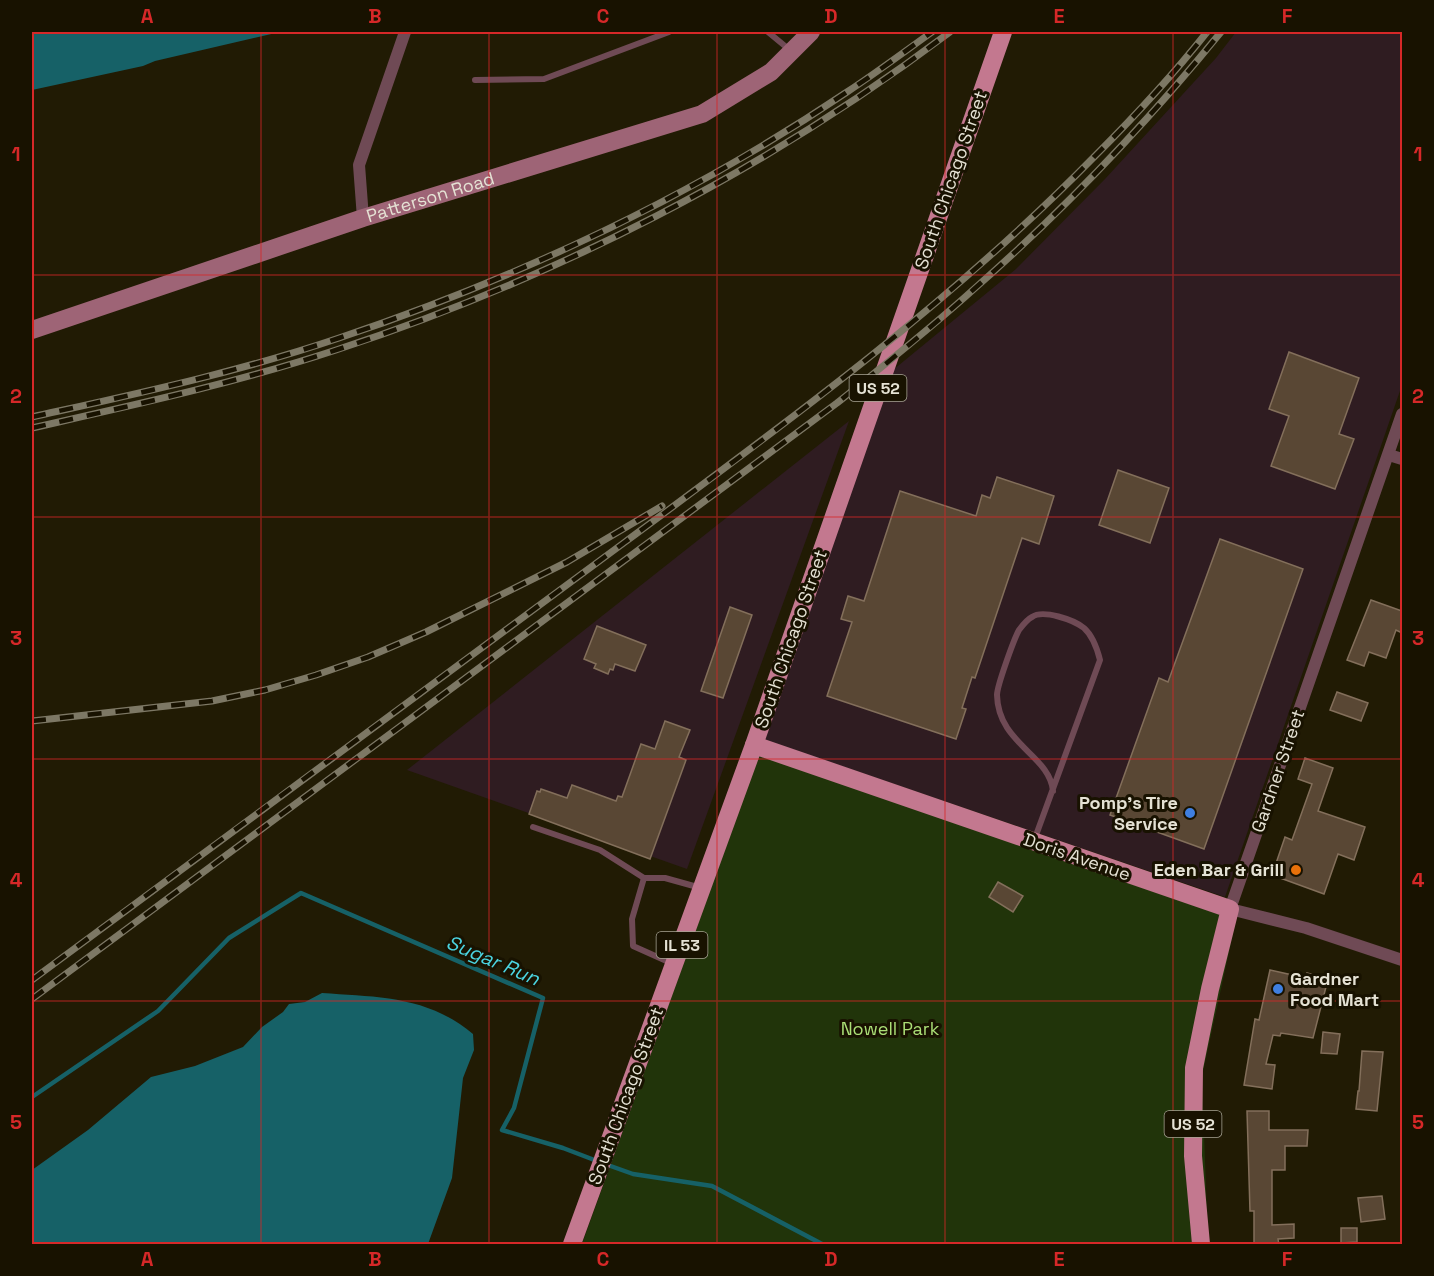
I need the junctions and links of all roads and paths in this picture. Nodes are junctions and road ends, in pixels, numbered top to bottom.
1 (405, 32) edge
2 (669, 32) edge
3 (768, 32) edge
4 (811, 32) edge
5 (1003, 32) edge
6 (791, 52) junction
7 (475, 80) dead end
8 (363, 218) junction
9 (32, 330) edge
10 (1402, 414) edge
11 (1389, 455) junction
12 (1402, 459) edge
13 (754, 745) junction
14 (1053, 791) junction
15 (533, 827) dead end
16 (1034, 842) junction
17 (644, 878) junction
18 (702, 889) junction
19 (1230, 909) junction
20 (1402, 960) edge
21 (674, 964) junction
22 (572, 1245) edge
23 (1201, 1245) edge

1 - 8 street
2 - 7 lane
3 - 6 lane
4 - 6 street, Patterson Road
5 - 13 main road, South Chicago Street / US 52
6 - 8 street, Patterson Road
8 - 9 street, Patterson Road
10 - 11 street, Gardner Street
11 - 12 street
11 - 19 street, Gardner Street
13 - 16 main road, Doris Avenue
13 - 18 main road, South Chicago Street / IL 53
14 - 14 lane
14 - 16 lane
15 - 17 lane
16 - 19 main road, Doris Avenue
17 - 18 lane
17 - 21 lane
18 - 21 main road, South Chicago Street / IL 53
19 - 20 street, Doris Avenue
19 - 23 main road, Gardner Street / US 52
21 - 22 main road, South Chicago Street / IL 53

